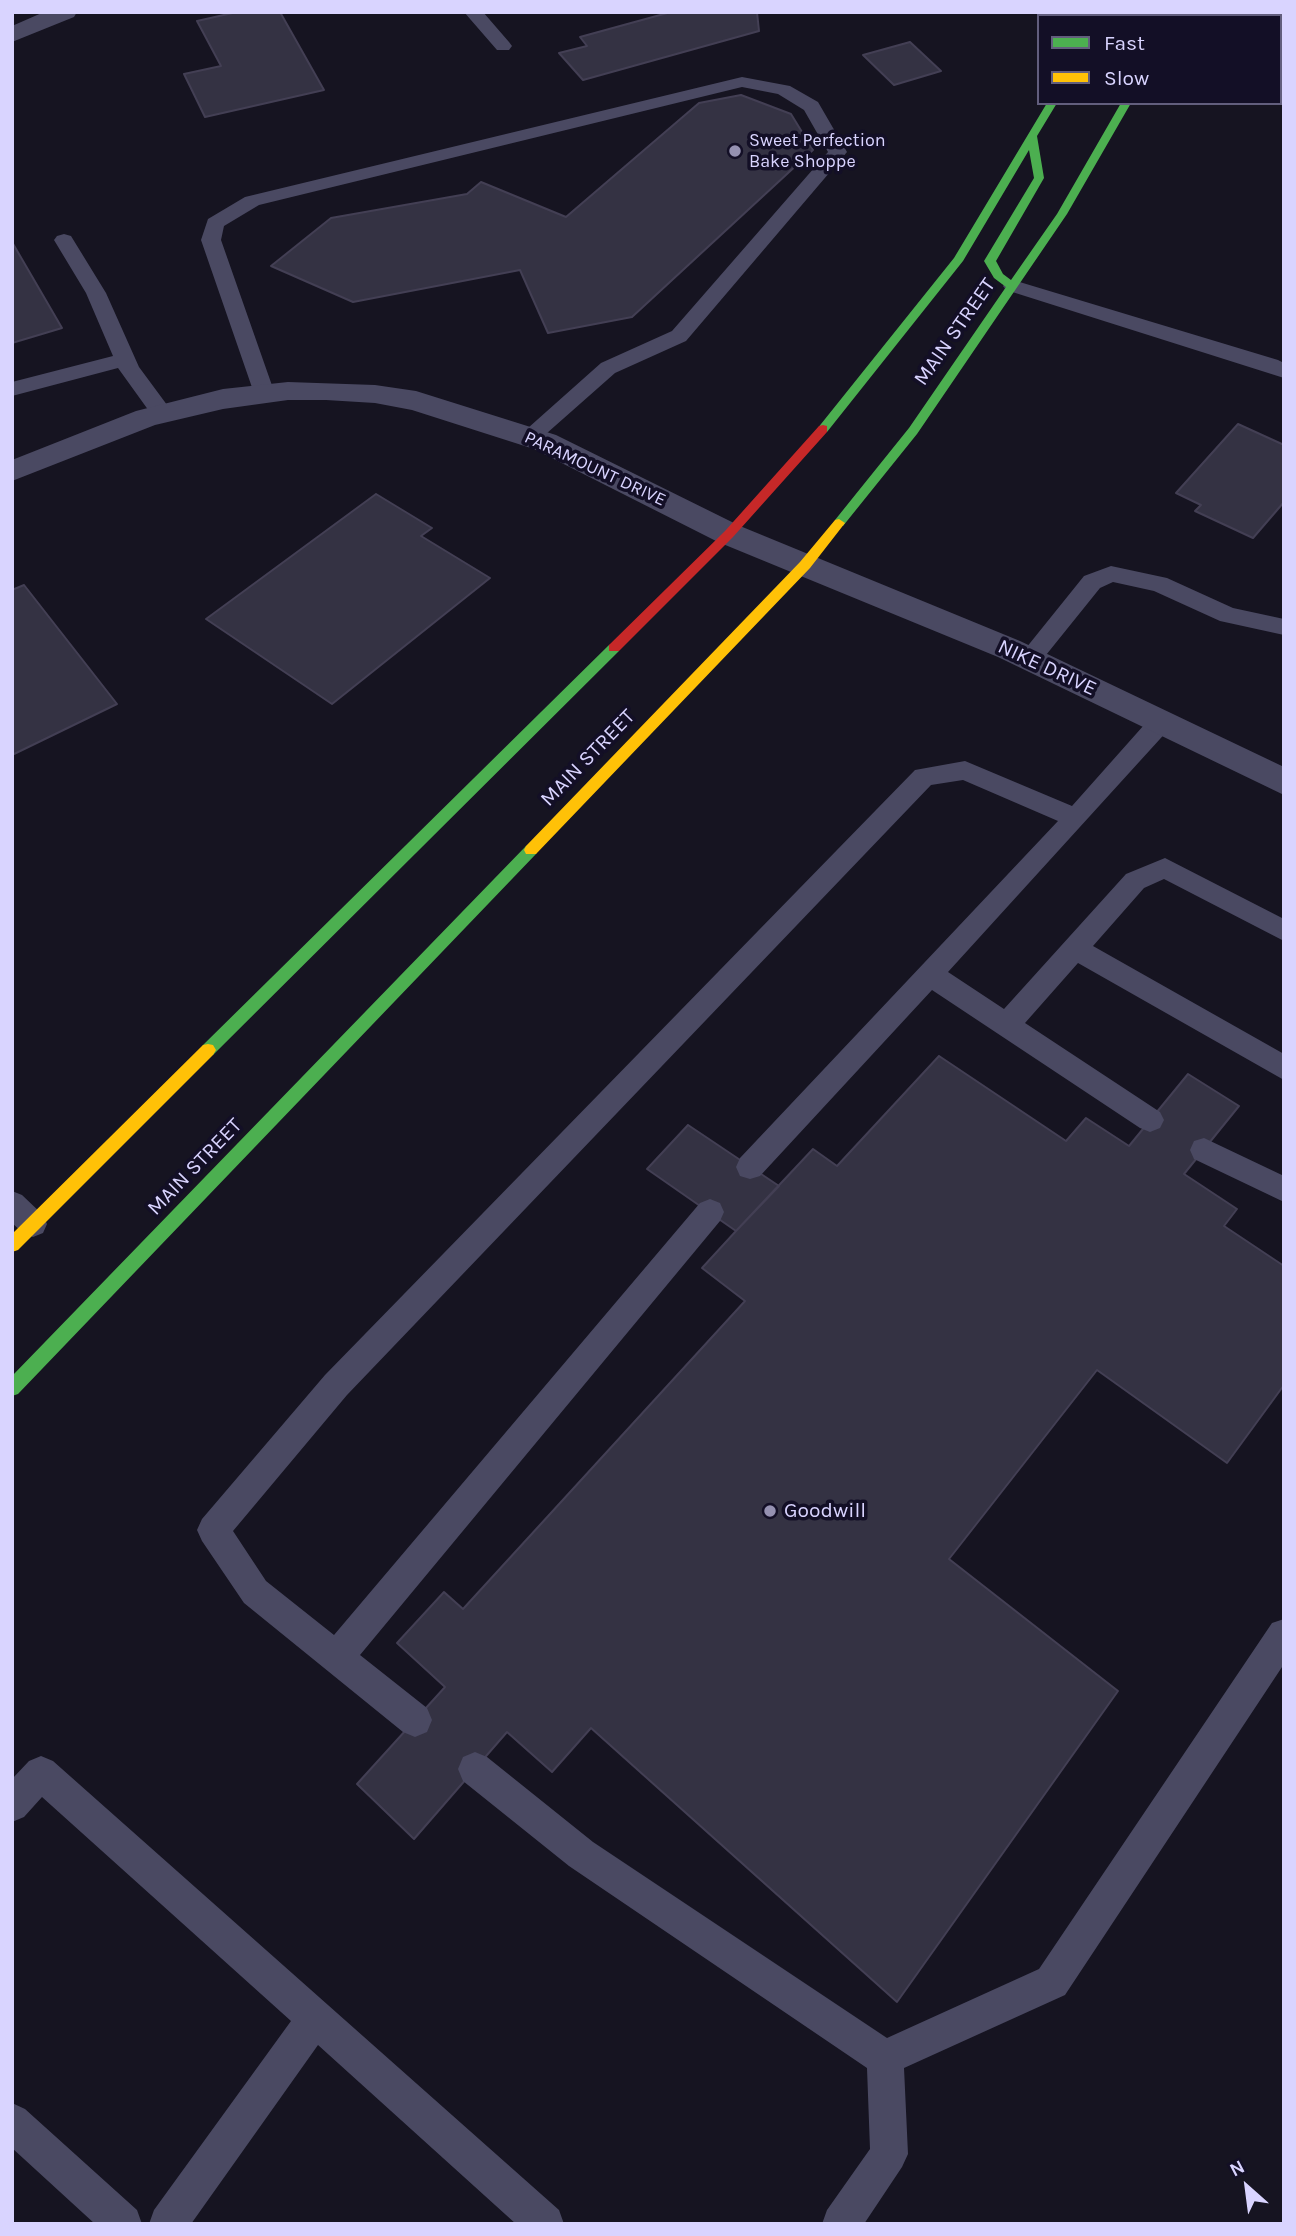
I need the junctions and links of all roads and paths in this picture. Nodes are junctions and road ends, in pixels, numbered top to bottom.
1 (65, 12) edge
2 (473, 12) edge
3 (12, 35) edge
4 (503, 46) dead end
5 (1051, 105) edge
6 (1125, 105) edge
7 (1032, 136) junction
8 (64, 240) dead end
9 (1013, 286) junction
10 (125, 359) junction
11 (1284, 371) edge
12 (12, 388) edge
13 (264, 394) junction
14 (162, 414) junction
15 (530, 436) junction
16 (12, 471) edge
17 (729, 534) junction
18 (804, 565) junction
19 (1284, 627) edge
20 (1030, 659) junction
21 (1161, 722) junction
22 (1284, 782) edge
23 (1076, 818) junction
24 (1284, 932) edge
25 (1075, 948) junction
26 (930, 975) junction
27 (1007, 1025) junction
28 (1284, 1068) edge
29 (1150, 1120) dead end
30 (1204, 1150) dead end
31 (750, 1167) dead end
32 (1284, 1190) edge
33 (12, 1204) edge
34 (710, 1212) dead end
35 (33, 1224) junction
36 (12, 1245) edge
37 (12, 1388) edge
38 (1284, 1635) edge
39 (336, 1658) junction
40 (415, 1720) dead end
41 (475, 1769) dead end
42 (12, 1805) edge
43 (315, 2018) junction
44 (885, 2058) junction
45 (12, 2122) edge
46 (123, 2224) edge
47 (168, 2224) edge
48 (545, 2224) edge
49 (841, 2224) edge

1 - 3 street
2 - 4 lane
5 - 7 main road, MAIN STREET
6 - 9 main road, MAIN STREET
7 - 9 main road
7 - 17 main road, MAIN STREET
8 - 10 lane
9 - 11 lane
9 - 18 main road, MAIN STREET
10 - 12 lane
10 - 14 lane
13 - 14 street, PARAMOUNT DRIVE
13 - 15 street, PARAMOUNT DRIVE
13 - 15 lane
14 - 16 street, PARAMOUNT DRIVE
15 - 17 street, PARAMOUNT DRIVE
17 - 18 street, PARAMOUNT DRIVE
17 - 35 main road, MAIN STREET
18 - 20 street, NIKE DRIVE
18 - 37 main road, MAIN STREET
19 - 20 lane
20 - 21 street, NIKE DRIVE
21 - 22 street, NIKE DRIVE
21 - 23 lane
23 - 26 lane
23 - 39 lane
24 - 25 lane
25 - 27 lane
25 - 28 lane
26 - 27 lane
26 - 31 lane
27 - 29 lane
30 - 32 lane
33 - 35 lane
34 - 39 lane
35 - 36 main road, MAIN STREET
38 - 44 lane
39 - 40 lane
41 - 44 lane
42 - 43 lane
43 - 47 lane
43 - 48 lane
44 - 49 lane
45 - 46 lane

